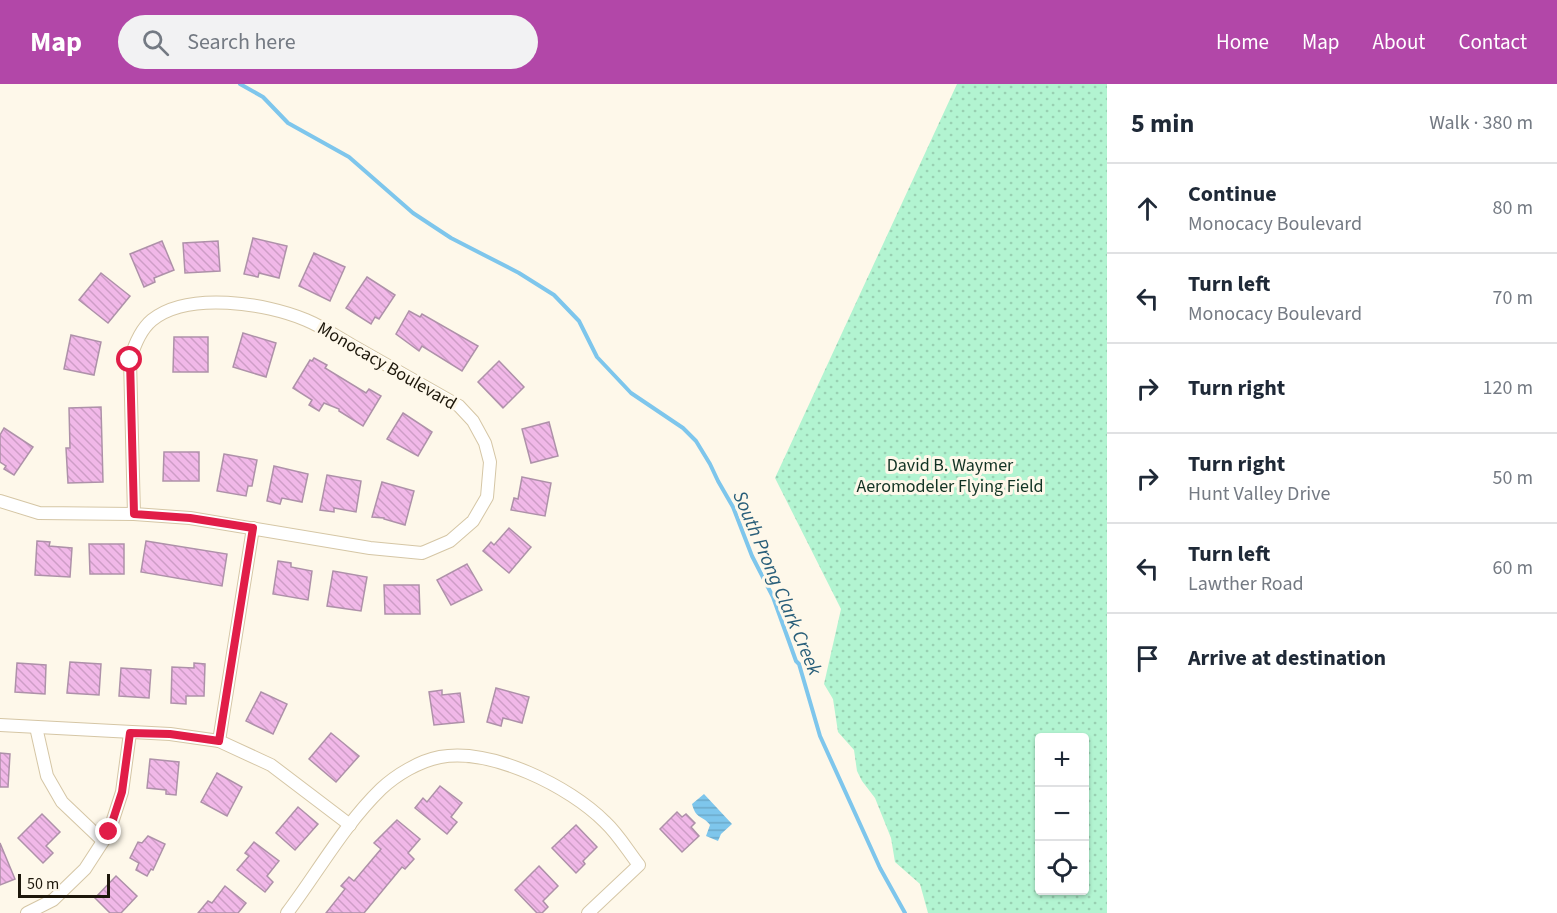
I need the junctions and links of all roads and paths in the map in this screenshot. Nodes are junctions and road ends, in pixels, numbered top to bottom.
1 (0, 501) edge
2 (134, 514) junction
3 (253, 528) junction
4 (0, 725) edge
5 (36, 728) junction
6 (130, 733) junction
7 (219, 741) junction
8 (350, 825) junction
9 (103, 841) junction
10 (27, 913) edge
11 (287, 913) edge
12 (588, 913) edge

1 - 2 street, Monocacy Boulevard
2 - 3 street, Monocacy Boulevard
2 - 3 street, Monocacy Boulevard
3 - 7 street
4 - 5 street
5 - 6 street
5 - 9 street
6 - 7 street
6 - 9 street
7 - 8 street
8 - 11 street
8 - 12 street
9 - 10 street

